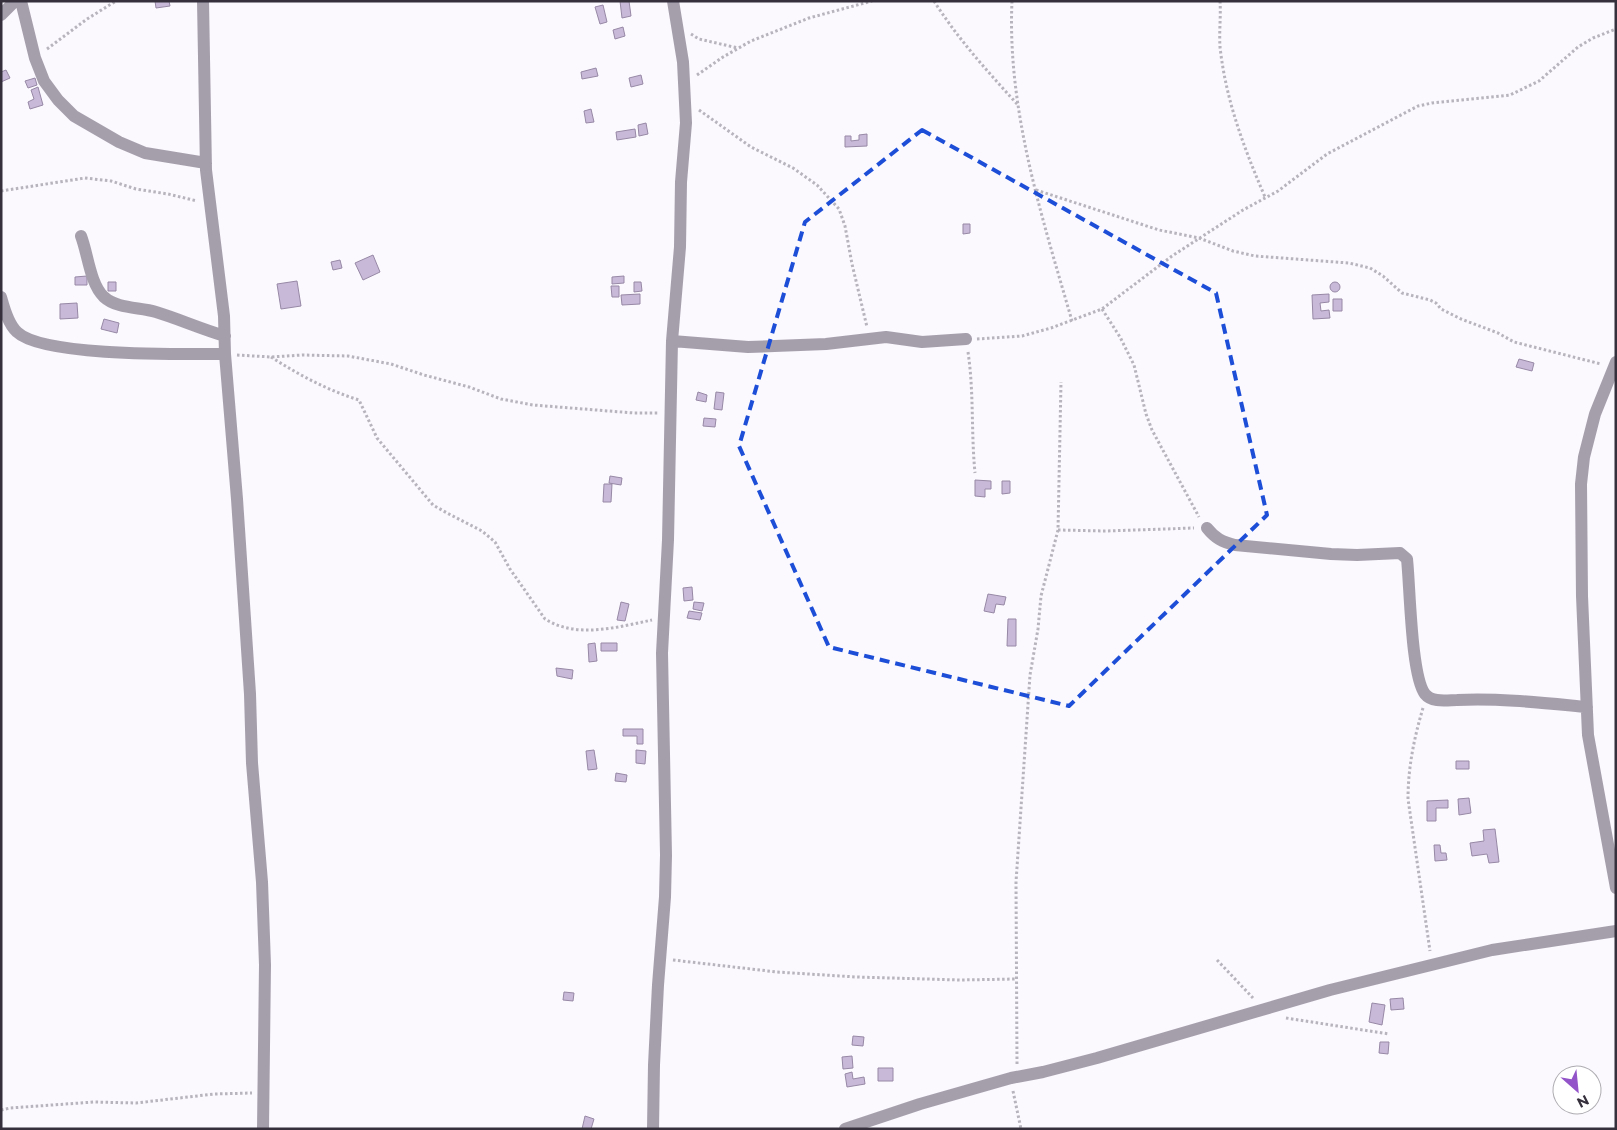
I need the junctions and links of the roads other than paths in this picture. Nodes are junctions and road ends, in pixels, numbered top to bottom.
1 (15, 1) edge
2 (21, 1) edge
3 (203, 1) edge
4 (673, 1) edge
5 (1, 16) edge
6 (206, 163) junction
7 (81, 236) dead end
8 (1, 297) edge
9 (6, 322) edge
10 (225, 336) junction
11 (966, 339) road end
12 (672, 341) junction
13 (225, 354) junction
14 (1615, 365) edge
15 (1207, 528) road end
16 (1587, 707) junction
17 (1616, 888) edge
18 (1616, 931) edge
19 (263, 1129) edge
20 (654, 1129) edge
21 (845, 1129) edge

1 - 5 street
2 - 6 street
3 - 6 street
4 - 12 street
6 - 10 street
7 - 10 street
8 - 9 street
9 - 13 street
10 - 13 street
11 - 12 street
12 - 20 street
13 - 19 street
14 - 16 street
15 - 16 street
16 - 17 street
18 - 21 street

